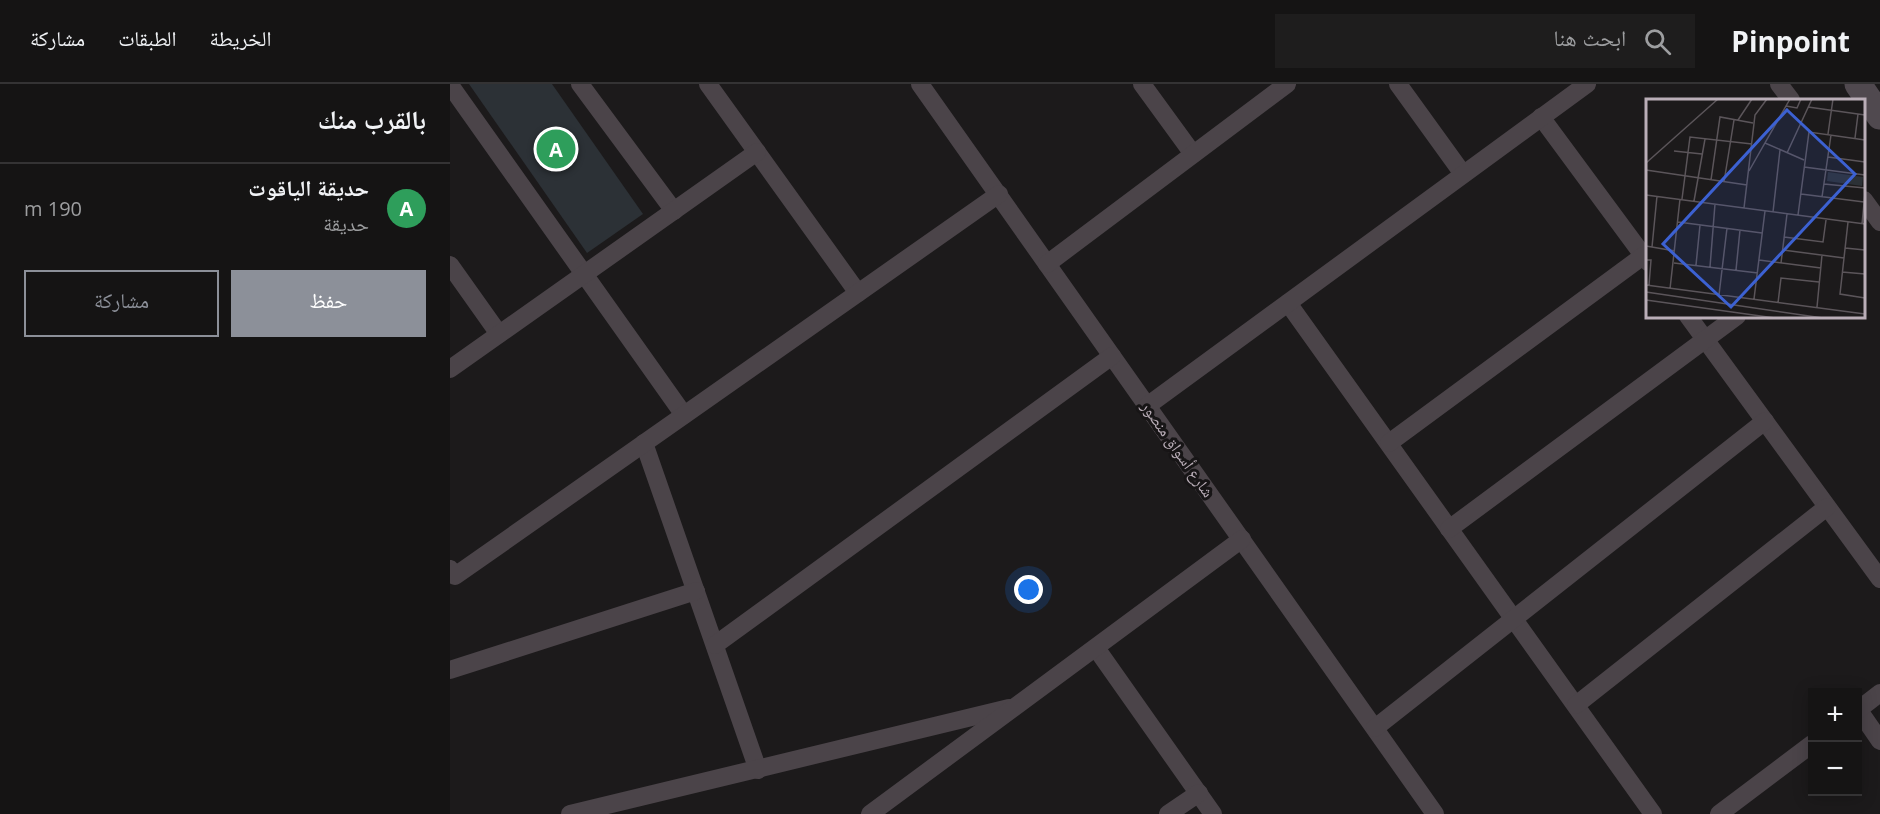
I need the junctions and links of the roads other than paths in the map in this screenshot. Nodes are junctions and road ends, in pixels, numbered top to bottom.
1 (580, 84) edge
2 (708, 84) edge
3 (920, 84) edge
4 (1142, 84) edge
5 (1398, 84) edge
6 (1587, 84) edge
7 (1779, 84) edge
8 (450, 86) edge
9 (1277, 87) edge
10 (1866, 87) edge
11 (1790, 99) edge
12 (1880, 116) edge
13 (1541, 117) junction
14 (757, 152) junction
15 (1193, 154) junction
16 (1463, 174) junction
17 (999, 194) junction
18 (1865, 204) edge
19 (674, 211) junction
20 (1873, 220) edge
21 (1645, 259) edge
22 (1047, 264) junction
23 (450, 265) edge
24 (584, 274) junction
25 (858, 293) junction
26 (1288, 303) junction
27 (1689, 318) edge
28 (1734, 318) edge
29 (499, 334) junction
30 (1705, 340) junction
31 (1112, 356) junction
32 (450, 369) edge
33 (1147, 406) junction
34 (684, 415) junction
35 (1765, 422) junction
36 (644, 443) junction
37 (1389, 443) junction
38 (1827, 507) junction
39 (1449, 529) junction
40 (1242, 539) junction
41 (450, 569) edge
42 (1880, 579) edge
43 (696, 591) junction
44 (1514, 619) junction
45 (715, 645) junction
46 (1096, 648) junction
47 (450, 670) edge
48 (1880, 693) edge
49 (1576, 705) junction
50 (1017, 706) junction
51 (1862, 707) edge
52 (1862, 716) edge
53 (1375, 728) junction
54 (1880, 741) edge
55 (1808, 747) edge
56 (758, 770) junction
57 (1199, 793) junction
58 (570, 814) edge
59 (870, 814) edge
60 (1168, 814) edge
61 (1213, 814) edge
62 (1435, 814) edge
63 (1653, 814) edge
64 (1719, 814) edge

1 - 19 street
2 - 14 street
3 - 17 street, شارع أسواق منصور
4 - 15 street
5 - 16 street
6 - 13 street
7 - 11 street
8 - 24 street
9 - 15 street
10 - 12 street
13 - 16 street
13 - 21 street
14 - 19 street
14 - 25 street
15 - 22 street
16 - 26 street
17 - 22 street, شارع أسواق منصور
17 - 25 street
18 - 20 street
19 - 24 street
21 - 37 street
22 - 31 street, شارع أسواق منصور
23 - 29 street
24 - 29 street
24 - 34 street
25 - 34 street
26 - 33 street
26 - 37 street
27 - 30 street
28 - 30 street
29 - 32 street
30 - 35 street
30 - 39 street
31 - 33 street, شارع أسواق منصور
31 - 45 street
33 - 40 street, شارع أسواق منصور
34 - 36 street
35 - 38 street
35 - 44 street
36 - 41 street
36 - 43 street
37 - 39 street
38 - 42 street
38 - 49 street
39 - 44 street
40 - 46 street
40 - 53 street, شارع أسواق منصور
43 - 45 street
43 - 47 street
44 - 49 street
44 - 53 street
45 - 56 street
46 - 50 street
46 - 57 street
48 - 51 street
49 - 63 street
50 - 56 street
50 - 59 street
52 - 54 street
53 - 62 street, شارع أسواق منصور
55 - 64 street
56 - 58 street
57 - 60 street
57 - 61 street

